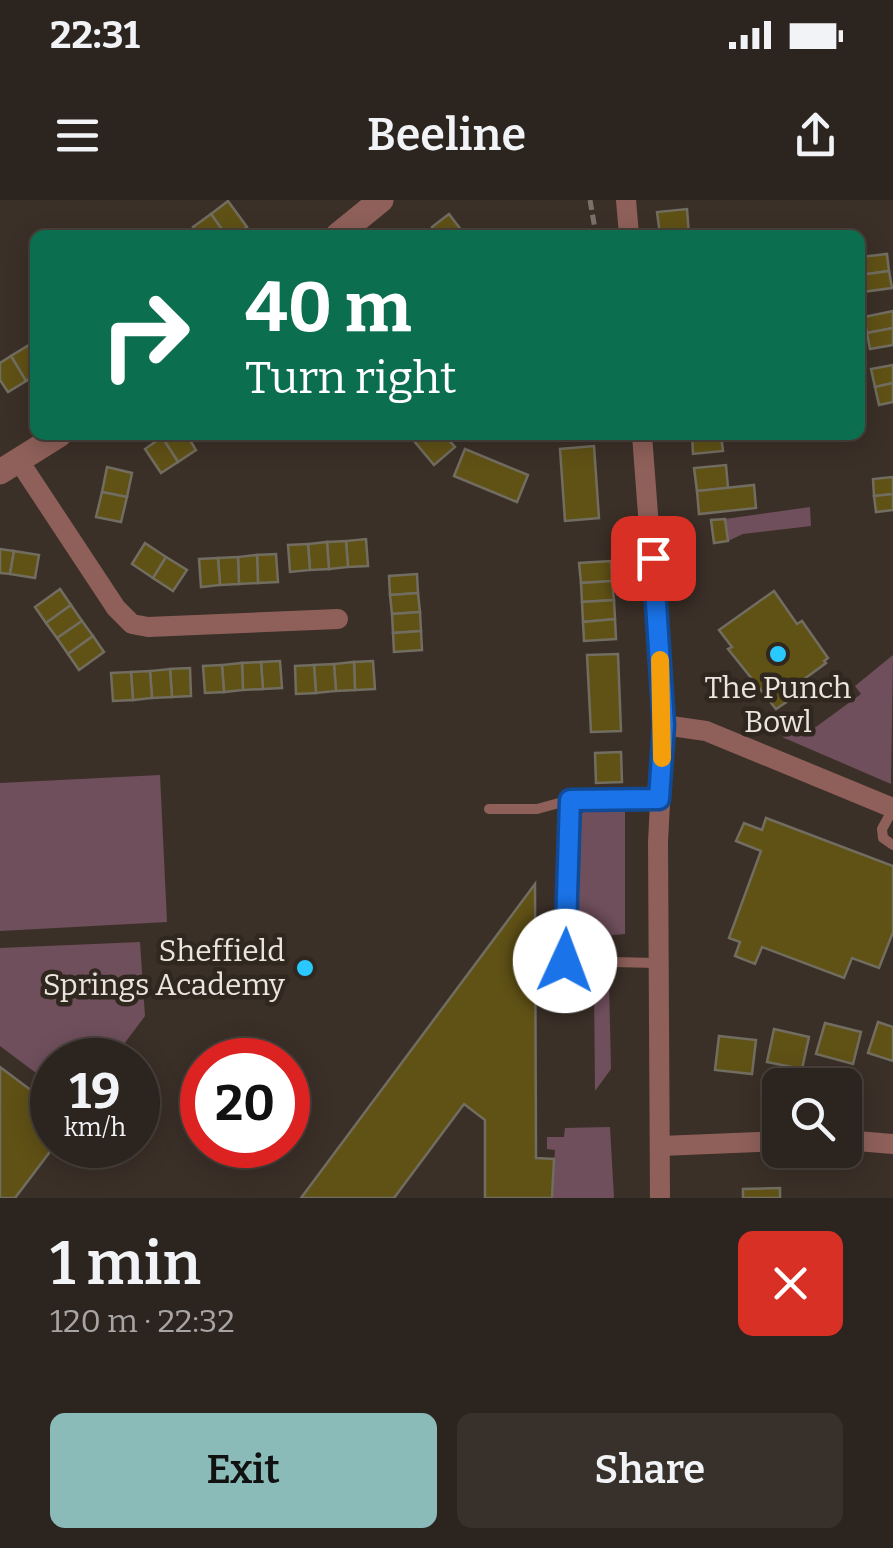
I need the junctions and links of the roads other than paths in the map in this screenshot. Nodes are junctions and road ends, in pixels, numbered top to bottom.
1 (626, 200) edge
2 (376, 202) edge
3 (344, 230) edge
4 (628, 230) edge
5 (52, 440) edge
6 (642, 440) edge
7 (9, 466) edge
8 (338, 619) dead end
9 (664, 725) junction
10 (659, 799) junction
11 (570, 800) junction
12 (489, 809) dead end
13 (893, 809) edge
14 (893, 844) edge
15 (659, 963) junction
16 (862, 1141) edge
17 (762, 1143) edge
18 (893, 1144) edge
19 (660, 1146) junction
20 (660, 1198) edge

1 - 4 street
2 - 3 street
5 - 7 street
6 - 9 street
7 - 8 street
9 - 10 street
9 - 13 street
10 - 11 lane
10 - 15 street
11 - 12 lane
11 - 15 lane
13 - 14 lane
15 - 19 street
16 - 18 street
17 - 19 street
19 - 20 street

